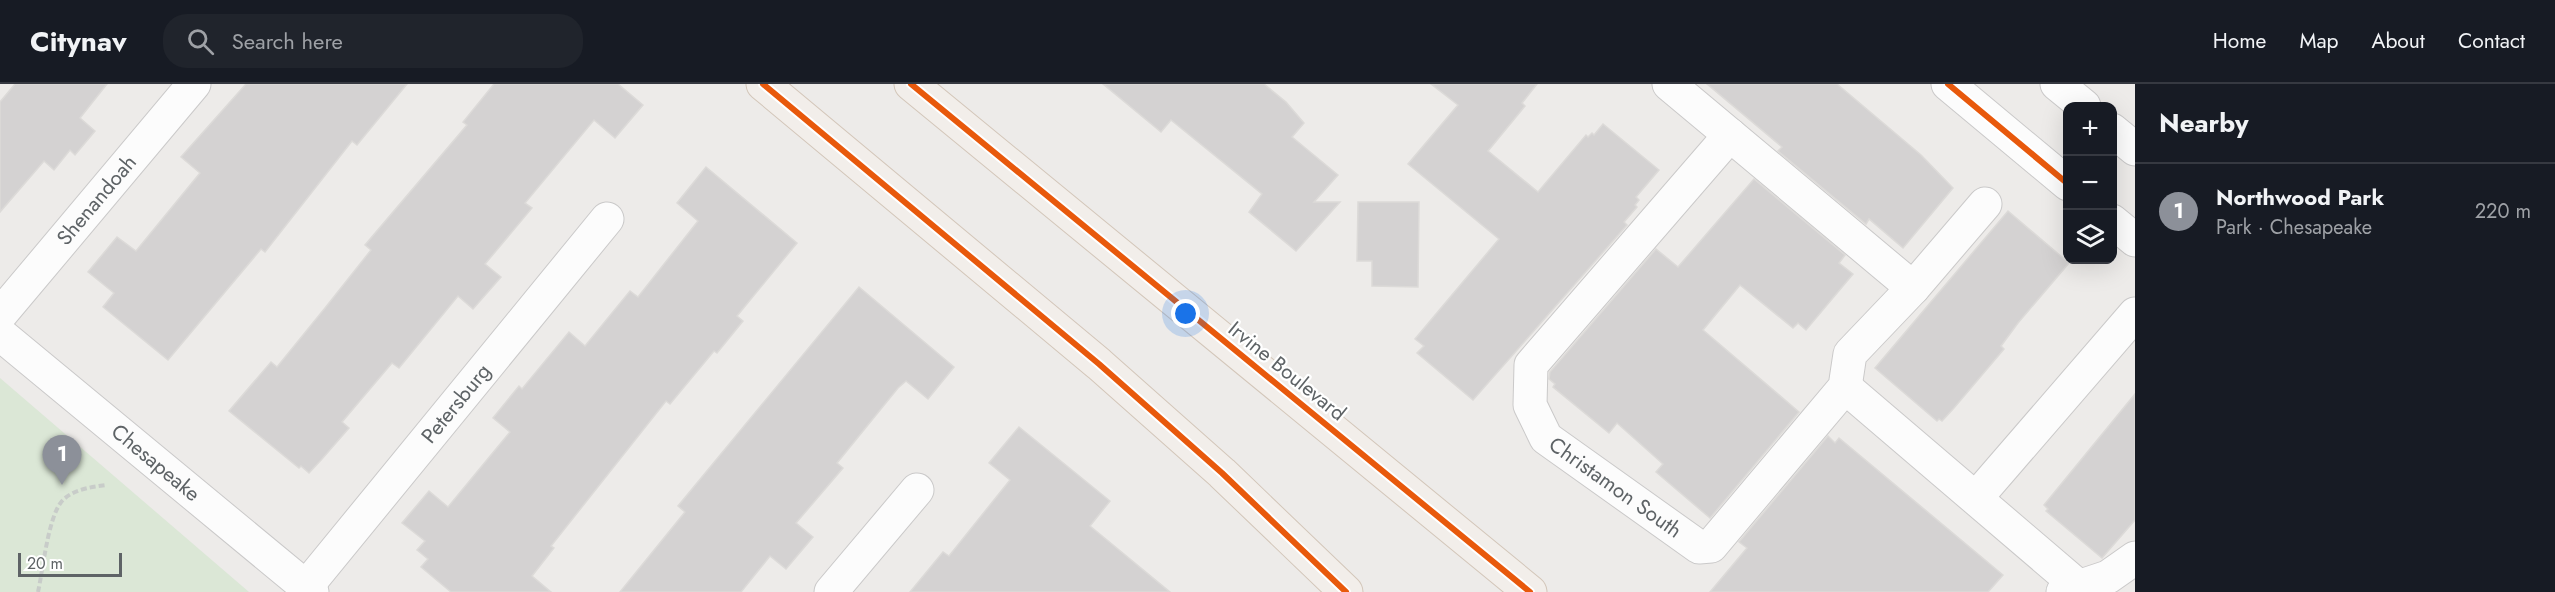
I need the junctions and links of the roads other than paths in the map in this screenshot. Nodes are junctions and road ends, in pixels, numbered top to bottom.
1 (194, 84) edge
2 (763, 84) edge
3 (911, 84) edge
4 (1669, 84) edge
5 (1948, 84) edge
6 (2057, 84) edge
7 (2079, 102) edge
8 (2117, 134) edge
9 (1730, 135) junction
10 (2135, 149) edge
11 (2063, 181) edge
12 (1985, 204) dead end
13 (607, 219) dead end
14 (2117, 225) edge
15 (2135, 240) edge
16 (1913, 288) junction
17 (2135, 314) edge
18 (0, 315) edge
19 (0, 334) edge
20 (1845, 387) junction
21 (917, 490) dead end
22 (1976, 498) junction
23 (2135, 558) edge
24 (2071, 589) edge
25 (309, 590) edge
26 (831, 592) edge
27 (1346, 592) edge
28 (1530, 592) edge

1 - 18 street, Shenandoah
2 - 27 main road
3 - 28 main road, Irvine Boulevard
4 - 9 street
5 - 11 street
6 - 7 street
8 - 10 street
9 - 16 street
9 - 20 street, Christamon South
12 - 16 street
13 - 25 street, Petersburg
14 - 15 street
16 - 20 street
17 - 22 street
19 - 25 street, Chesapeake
20 - 22 street
21 - 26 street
22 - 24 street
23 - 24 street

